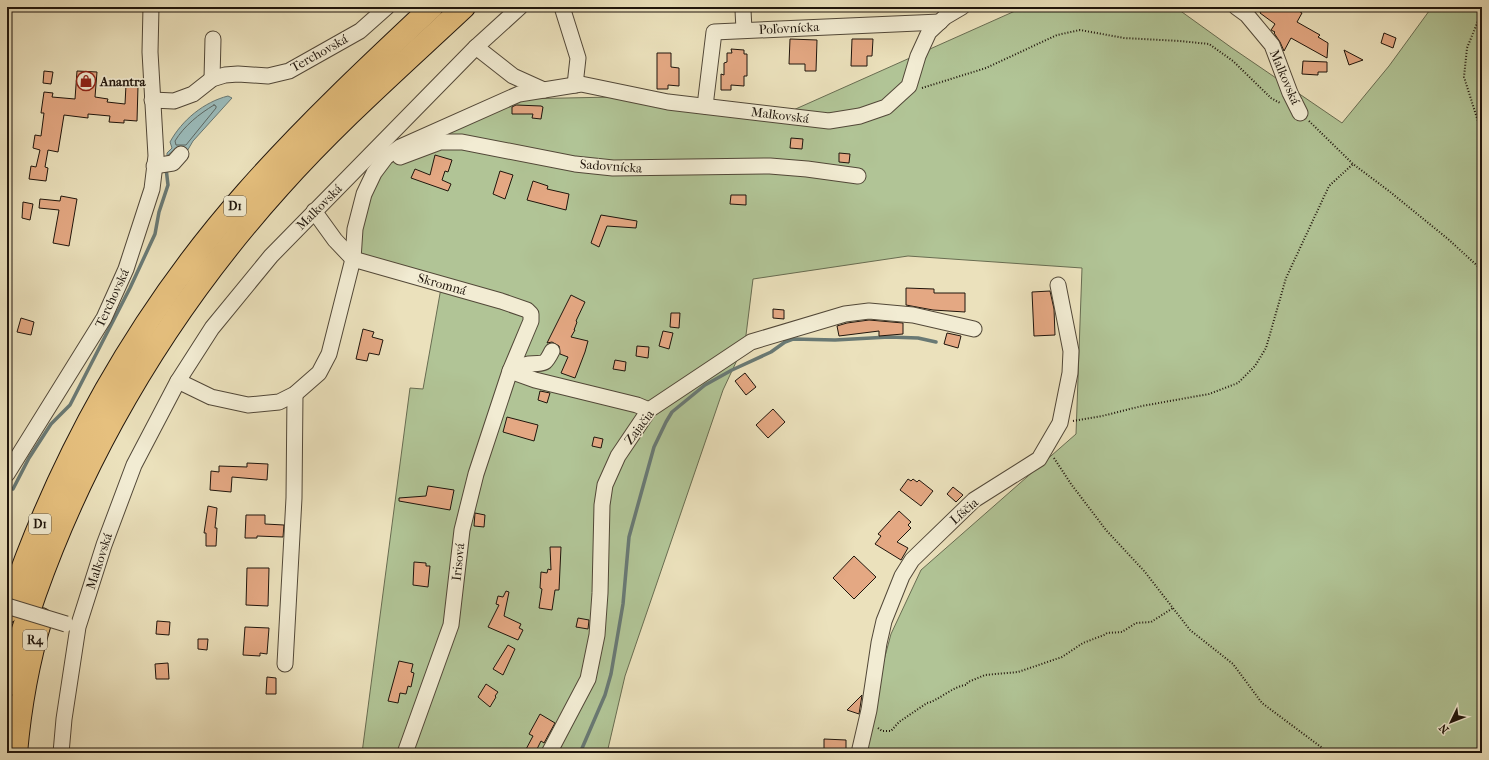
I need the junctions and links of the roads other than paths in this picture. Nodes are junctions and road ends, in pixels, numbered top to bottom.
1 (151, 7) edge
2 (387, 7) edge
3 (432, 7) edge
4 (464, 7) edge
5 (520, 7) edge
6 (562, 7) edge
7 (962, 7) edge
8 (1236, 7) edge
9 (743, 10) dead end
10 (940, 22) junction
11 (744, 30) junction
12 (213, 39) dead end
13 (476, 47) junction
14 (212, 79) junction
15 (575, 85) junction
16 (544, 90) junction
17 (152, 100) junction
18 (705, 106) junction
19 (1300, 113) road end
20 (181, 154) dead end
21 (161, 165) junction
22 (374, 173) junction
23 (858, 176) dead end
24 (314, 211) junction
25 (353, 259) junction
26 (1058, 285) dead end
27 (974, 328) dead end
28 (552, 351) dead end
29 (510, 370) junction
30 (178, 381) junction
31 (296, 394) junction
32 (649, 410) junction
33 (7, 474) edge
34 (61, 528) junction
35 (7, 606) edge
36 (7, 612) edge
37 (72, 626) junction
38 (285, 664) dead end
39 (7, 685) edge
40 (16, 753) edge
41 (61, 753) edge
42 (405, 753) edge
43 (549, 753) edge
44 (859, 753) edge

1 - 17 street, Terchovská
2 - 14 street, Terchovská
3 - 36 highway, D1
4 - 34 highway, D1
5 - 13 street, Malkovská
6 - 15 street
7 - 10 street, Malkovská
8 - 19 street, Malkovská
9 - 11 street
10 - 11 street, Poľovnícka
10 - 18 street, Malkovská
11 - 18 street, Poľovnícka
12 - 14 street
13 - 16 street
13 - 24 street, Malkovská
14 - 17 street, Terchovská
15 - 16 street, Malkovská
15 - 18 street, Malkovská
16 - 22 street, Malkovská
17 - 21 street, Terchovská
20 - 21 street
21 - 33 street, Terchovská
22 - 23 street, Sadovnícka
22 - 25 street, Malkovská
24 - 25 street
24 - 30 street, Malkovská
25 - 29 street, Skromná
25 - 31 street, Malkovská
26 - 44 street, Líščia
27 - 32 street, Zajačia
28 - 29 street
29 - 32 street
29 - 42 street, Irisová
30 - 31 street, Malkovská
30 - 37 street, Malkovská
31 - 38 street
32 - 43 street, Zajačia
34 - 39 highway, D1
34 - 40 highway, R4
35 - 37 street, bridge
37 - 41 street, Malkovská

